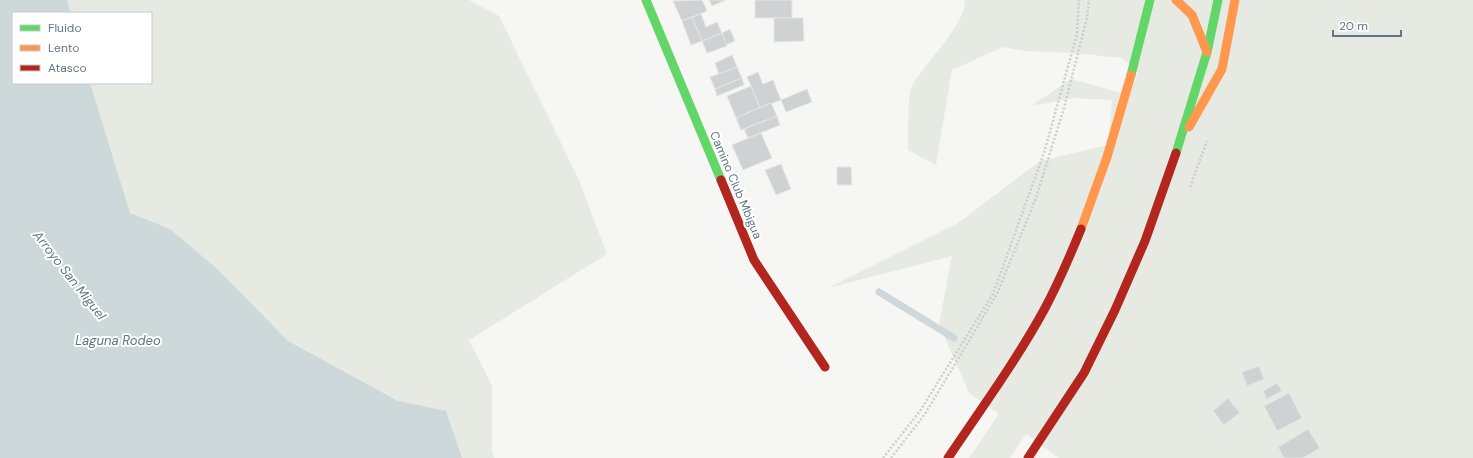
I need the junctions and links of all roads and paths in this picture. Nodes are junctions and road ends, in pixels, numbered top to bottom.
1 (646, 0) edge
2 (1078, 0) edge
3 (1089, 0) edge
4 (1150, 0) edge
5 (1176, 0) edge
6 (1218, 0) edge
7 (1235, 0) edge
8 (1207, 52) junction
9 (1178, 146) junction
10 (825, 367) dead end
11 (884, 458) edge
12 (891, 458) edge
13 (948, 458) edge
14 (1028, 458) edge

1 - 10 main road, Camino Club Mbigua
2 - 11 path
3 - 12 path
4 - 13 main road
5 - 8 main road
6 - 8 main road
7 - 9 main road
8 - 9 main road
9 - 14 main road

